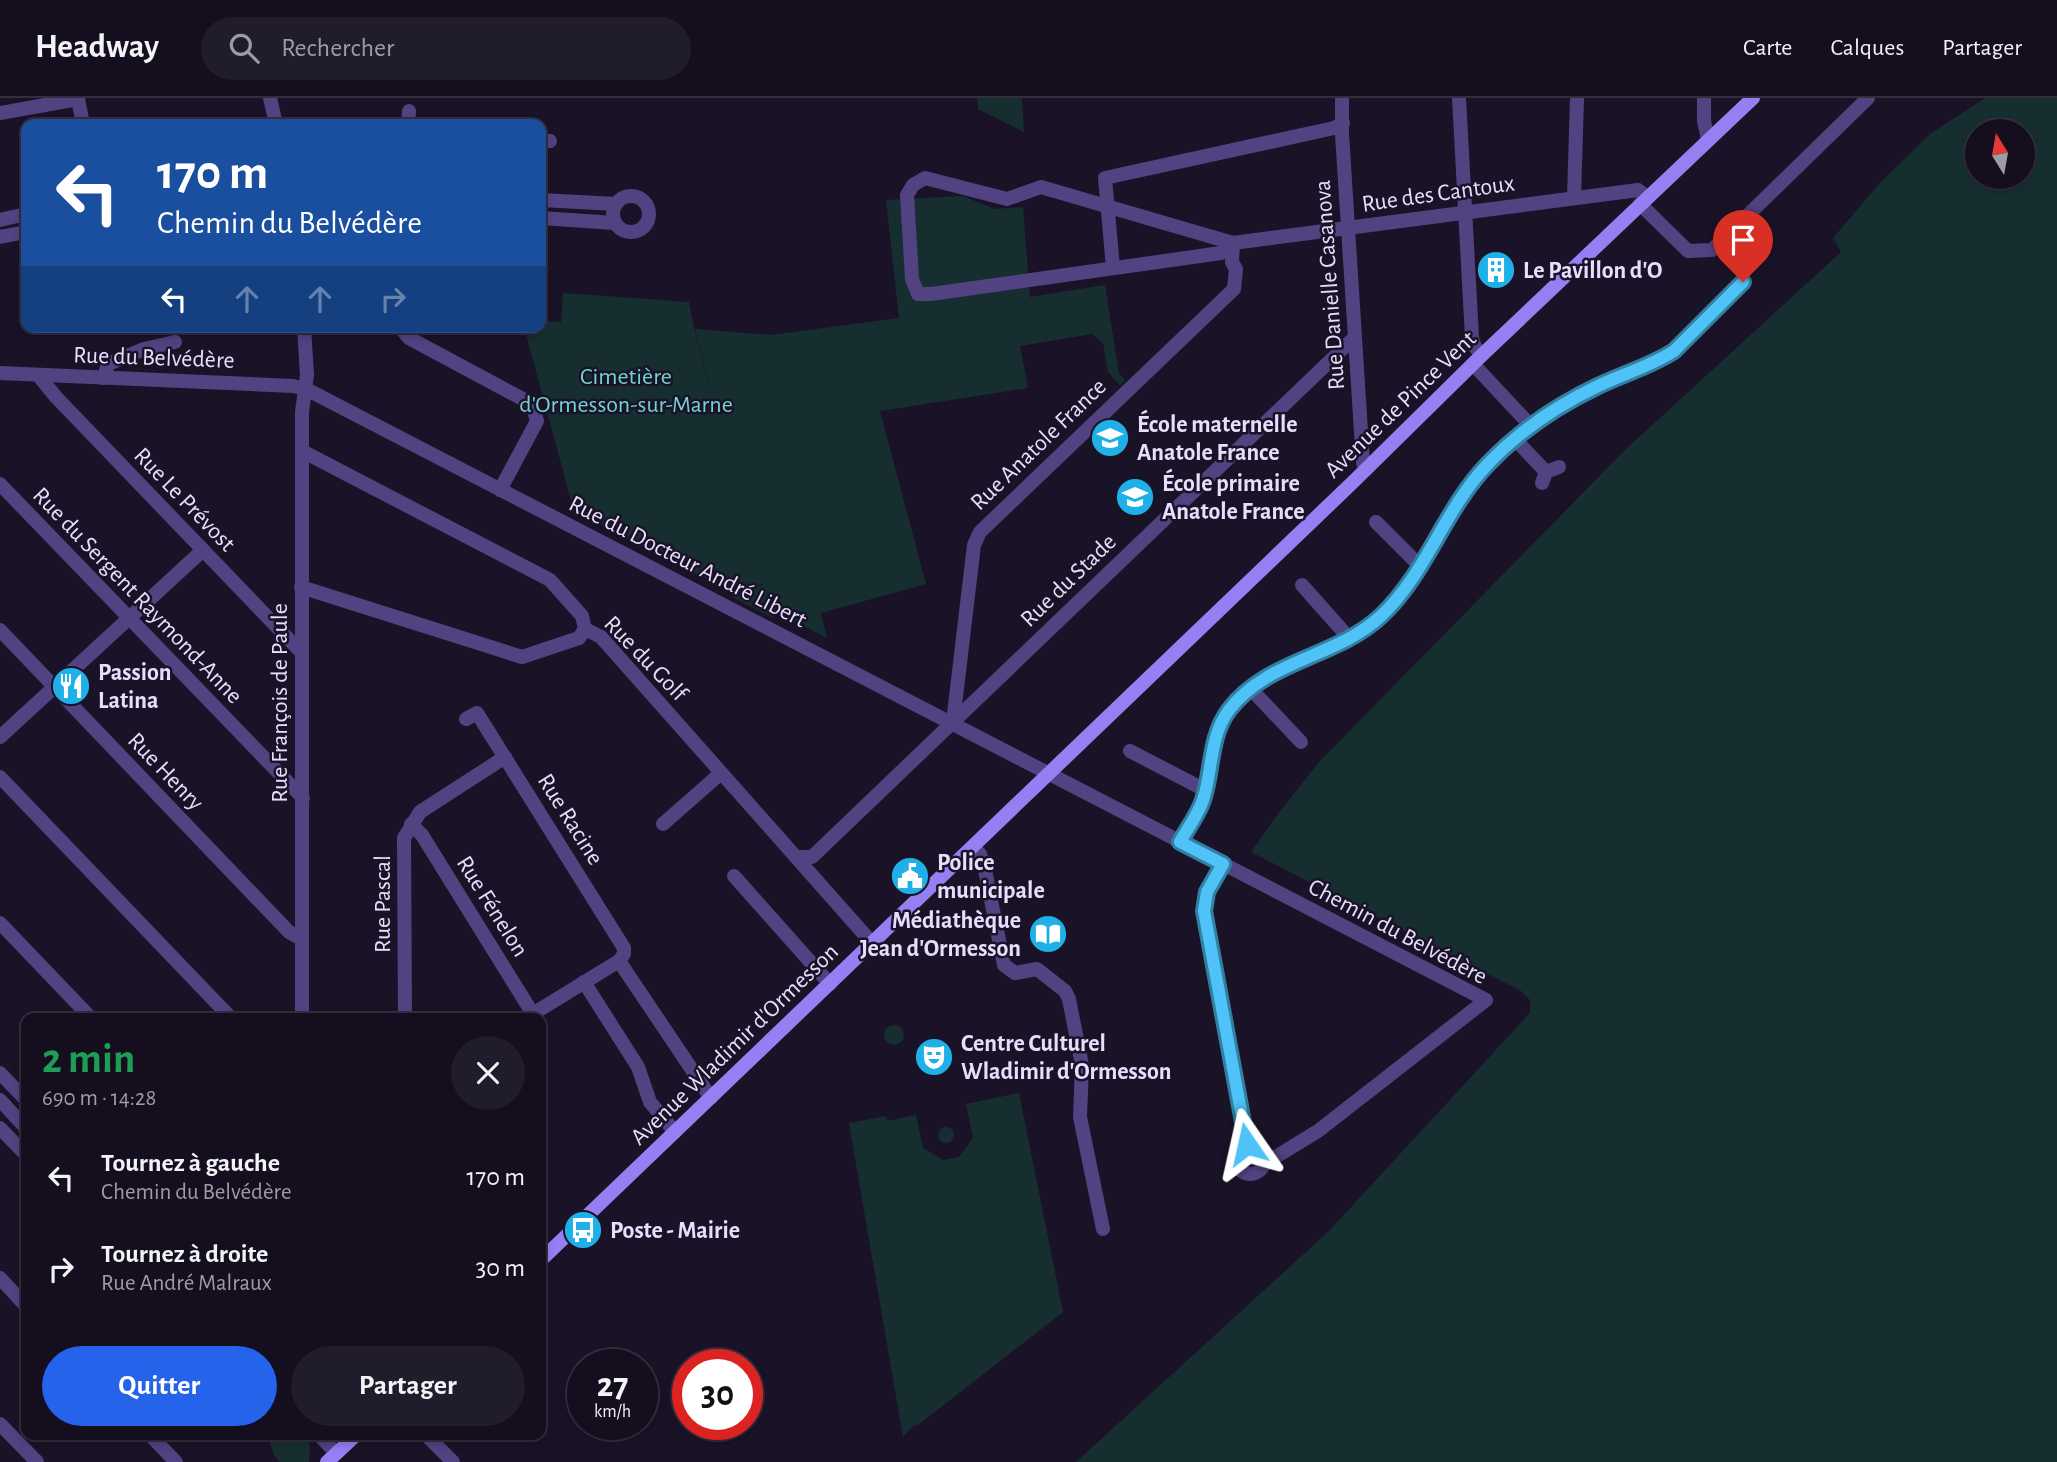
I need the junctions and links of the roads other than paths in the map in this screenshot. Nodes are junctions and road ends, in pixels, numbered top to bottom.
1 (270, 98) edge
2 (1342, 98) edge
3 (1459, 98) edge
4 (1577, 98) edge
5 (1704, 98) edge
6 (1753, 98) edge
7 (1868, 98) edge
8 (81, 99) edge
9 (0, 113) edge
10 (83, 119) edge
11 (275, 119) edge
12 (1343, 123) junction
13 (1708, 139) junction
14 (1574, 198) junction
15 (546, 200) edge
16 (1644, 201) junction
17 (616, 204) junction
18 (1108, 207) junction
19 (1466, 213) junction
20 (21, 215) edge
21 (0, 219) edge
22 (546, 219) edge
23 (615, 223) junction
24 (1348, 229) junction
25 (21, 233) edge
26 (0, 237) edge
27 (1233, 243) junction
28 (1113, 268) junction
29 (1743, 282) dead end
30 (304, 333) edge
31 (405, 333) edge
32 (1355, 337) junction
33 (176, 342) dead end
34 (1478, 359) junction
35 (0, 373) edge
36 (38, 375) junction
37 (104, 378) junction
38 (306, 388) junction
39 (1530, 425) junction
40 (1514, 438) junction
41 (302, 451) junction
42 (1367, 468) junction
43 (1549, 474) dead end
44 (0, 484) edge
45 (500, 490) junction
46 (1376, 522) dead end
47 (203, 550) junction
48 (1421, 567) junction
49 (1302, 585) dead end
50 (301, 587) junction
51 (128, 618) junction
52 (585, 628) junction
53 (0, 630) edge
54 (1349, 638) junction
55 (302, 653) junction
56 (54, 686) junction
57 (1250, 688) junction
58 (466, 719) dead end
59 (953, 722) junction
60 (0, 737) edge
61 (1301, 742) dead end
62 (1130, 751) dead end
63 (505, 757) junction
64 (721, 773) junction
65 (1050, 773) junction
66 (0, 777) edge
67 (1205, 790) junction
68 (303, 798) junction
69 (411, 824) junction
70 (663, 824) dead end
71 (1180, 842) junction
72 (972, 847) junction
73 (812, 856) junction
74 (796, 857) junction
75 (1223, 864) junction
76 (811, 874) junction
77 (734, 876) dead end
78 (0, 923) edge
79 (302, 939) junction
80 (872, 943) junction
81 (619, 961) junction
82 (584, 982) junction
83 (830, 984) junction
84 (86, 1013) edge
85 (226, 1013) edge
86 (302, 1013) edge
87 (405, 1013) edge
88 (528, 1013) edge
89 (535, 1013) edge
90 (0, 1073) edge
91 (21, 1095) edge
92 (711, 1098) junction
93 (0, 1100) edge
94 (21, 1120) edge
95 (21, 1124) edge
96 (4, 1131) edge
97 (675, 1132) junction
98 (1247, 1144) junction
99 (21, 1150) edge
100 (1264, 1164) junction
101 (1102, 1229) dead end
102 (546, 1255) edge
103 (0, 1278) edge
104 (21, 1301) edge
105 (0, 1424) edge
106 (155, 1440) edge
107 (322, 1440) edge
108 (351, 1440) edge
109 (431, 1440) edge
110 (332, 1457) edge
111 (37, 1462) edge
112 (176, 1462) edge
113 (453, 1462) edge

1 - 11 street
2 - 12 street, Rue Danielle Casanova
3 - 19 street
4 - 14 street
5 - 13 street
6 - 13 main road, Avenue de Pince Vent
7 - 16 street
8 - 9 street
8 - 10 street
12 - 18 street
12 - 24 street, Rue Danielle Casanova
13 - 16 main road, Avenue de Pince Vent
14 - 16 street, Rue des Cantoux
14 - 19 street, Rue des Cantoux
15 - 17 street
16 - 34 main road, Avenue de Pince Vent
17 - 23 street
17 - 23 street
18 - 27 street
18 - 28 street
18 - 28 street
19 - 24 street, Rue des Cantoux
19 - 34 street
20 - 21 street
22 - 23 street
24 - 27 street, Rue des Cantoux
24 - 32 street, Rue Danielle Casanova
25 - 26 street
27 - 28 street
27 - 59 street, Rue Anatole France
29 - 39 street
30 - 38 street, Rue François de Paule
31 - 45 street
32 - 42 street, Rue Danielle Casanova
32 - 59 street, Rue du Stade
33 - 37 street
34 - 39 street
34 - 42 main road, Avenue de Pince Vent
35 - 36 street, Rue du Belvédère
36 - 37 street, Rue du Belvédère
36 - 47 street, Rue Le Prévost
37 - 38 street, Rue du Belvédère
38 - 41 street, Rue François de Paule
38 - 45 street, Rue du Docteur André Libert
39 - 40 street
40 - 43 street
40 - 48 street
41 - 50 street, Rue François de Paule
41 - 52 street, Rue du Golf
42 - 65 main road, Avenue de Pince Vent
44 - 51 street, Rue du Sergent Raymond-Anne
45 - 59 street, Rue du Docteur André Libert
46 - 48 street
47 - 51 street
47 - 55 street, Rue Le Prévost
48 - 54 street
49 - 54 street
50 - 52 street
50 - 55 street, Rue François de Paule
51 - 56 street
51 - 68 street, Rue du Sergent Raymond-Anne
52 - 64 street, Rue du Golf
53 - 56 street, Rue Henry
54 - 57 street
55 - 68 street, Rue François de Paule
56 - 60 street
56 - 79 street, Rue Henry
57 - 61 street
57 - 67 street
58 - 63 street, Rue Racine
59 - 65 street, Rue du Docteur André Libert
59 - 73 street, Rue du Stade
62 - 67 street
63 - 69 street, Rue Pascal
63 - 81 street, Rue Racine
64 - 70 street
64 - 74 street, Rue du Golf
65 - 71 street, Chemin du Belvédère
65 - 72 main road, Avenue Wladimir d'Ormesson
66 - 85 street
67 - 71 street
68 - 79 street, Rue François de Paule
69 - 87 street, Rue Pascal
69 - 88 street, Rue Fénelon
71 - 75 street, Chemin du Belvédère
72 - 80 main road, Avenue Wladimir d'Ormesson
72 - 101 street
73 - 74 street
73 - 76 street
74 - 76 street, Rue du Golf
75 - 98 street
75 - 100 street, Chemin du Belvédère
76 - 80 street, Rue du Golf
77 - 83 street
78 - 84 street
79 - 86 street, Rue François de Paule
80 - 83 main road, Avenue Wladimir d'Ormesson
81 - 82 street
81 - 92 street, Rue Racine
82 - 89 street
82 - 97 street
83 - 92 main road, Avenue Wladimir d'Ormesson
90 - 91 street
92 - 97 main road, Avenue Wladimir d'Ormesson
93 - 94 street
95 - 96 street
96 - 99 street
97 - 102 main road, Avenue Wladimir d'Ormesson
98 - 100 street
98 - 100 street
103 - 104 street
105 - 111 street
106 - 112 street
107 - 110 street
108 - 110 main road
109 - 113 street

